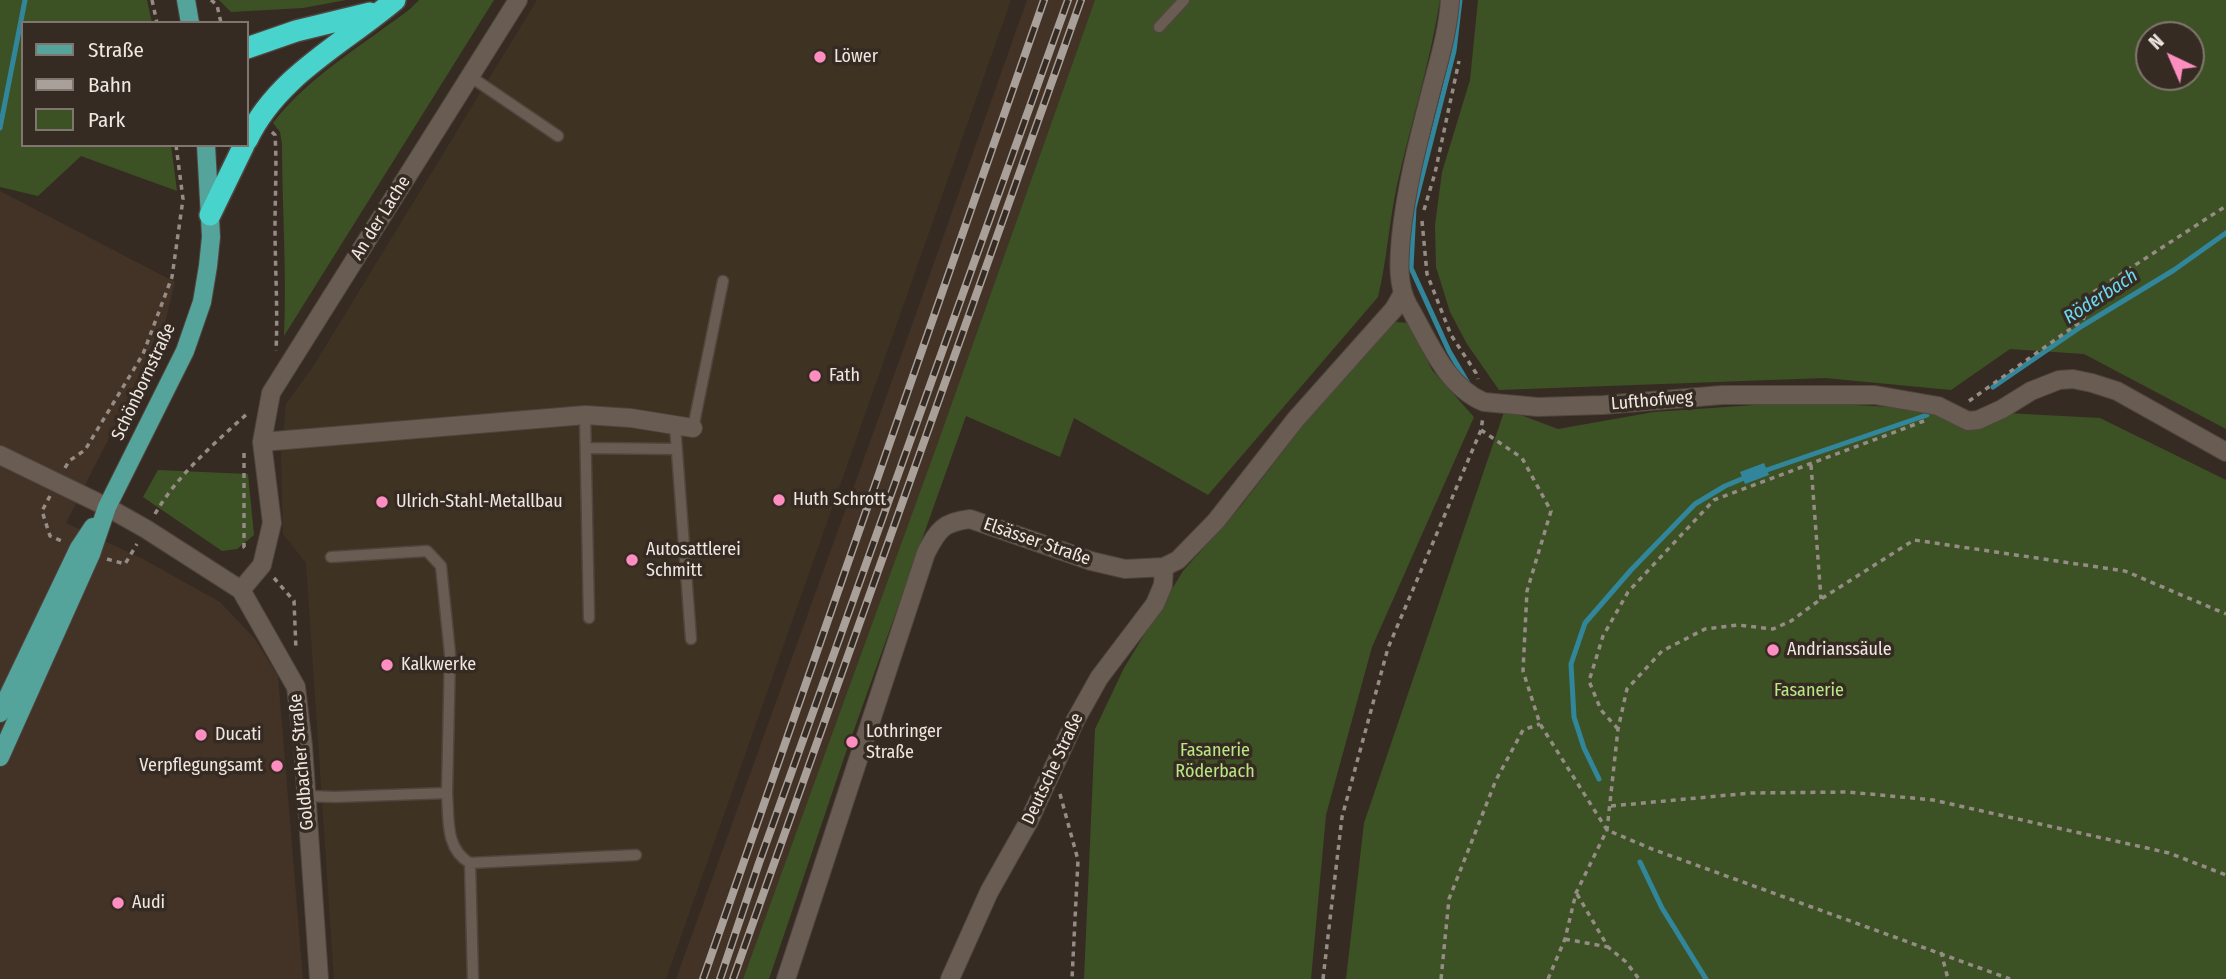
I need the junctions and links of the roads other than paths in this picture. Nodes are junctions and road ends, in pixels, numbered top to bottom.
1 (186, 0) edge
2 (518, 0) edge
3 (1184, 0) edge
4 (1450, 0) edge
5 (391, 3) edge
6 (190, 21) edge
7 (1159, 27) dead end
8 (248, 32) edge
9 (296, 32) junction
10 (248, 48) edge
11 (471, 77) junction
12 (558, 136) dead end
13 (248, 138) edge
14 (206, 147) edge
15 (243, 147) edge
16 (210, 215) junction
17 (723, 281) dead end
18 (1402, 295) junction
19 (586, 415) junction
20 (675, 425) junction
21 (693, 428) joint
22 (262, 442) junction
23 (586, 447) junction
24 (675, 449) junction
25 (2226, 452) edge
26 (0, 455) edge
27 (107, 507) junction
28 (85, 551) junction
29 (331, 557) dead end
30 (1164, 567) junction
31 (241, 590) junction
32 (589, 618) dead end
33 (691, 639) dead end
34 (0, 713) edge
35 (0, 757) edge
36 (447, 793) junction
37 (307, 796) junction
38 (636, 855) dead end
39 (470, 863) junction
40 (319, 979) edge
41 (473, 979) edge
42 (786, 979) edge
43 (950, 979) edge

1 - 6 main road
2 - 11 street, An der Lache
3 - 7 lane
4 - 18 street, Lufthofweg
5 - 9 highway
5 - 13 highway
8 - 9 highway
9 - 10 highway
11 - 12 lane
11 - 22 street, An der Lache
14 - 16 main road, Schönbornstraße
15 - 16 highway
16 - 27 main road, Schönbornstraße
17 - 21 lane
18 - 25 street, Lufthofweg
18 - 30 street
19 - 20 street
19 - 22 street
19 - 23 lane
20 - 21 street
20 - 24 lane
22 - 31 street, An der Lache
23 - 24 lane
23 - 32 lane
24 - 33 lane
26 - 27 street, Goldbacher Straße
27 - 28 main road, Schönbornstraße
27 - 31 street, Goldbacher Straße
28 - 34 main road, Schönbornstraße
28 - 35 main road, Schönbornstraße
29 - 36 lane
30 - 42 street, Elsässer Straße
30 - 43 street, Deutsche Straße
31 - 37 street, Goldbacher Straße
36 - 37 lane
36 - 39 lane
37 - 40 street, Goldbacher Straße
38 - 39 lane
39 - 41 lane

